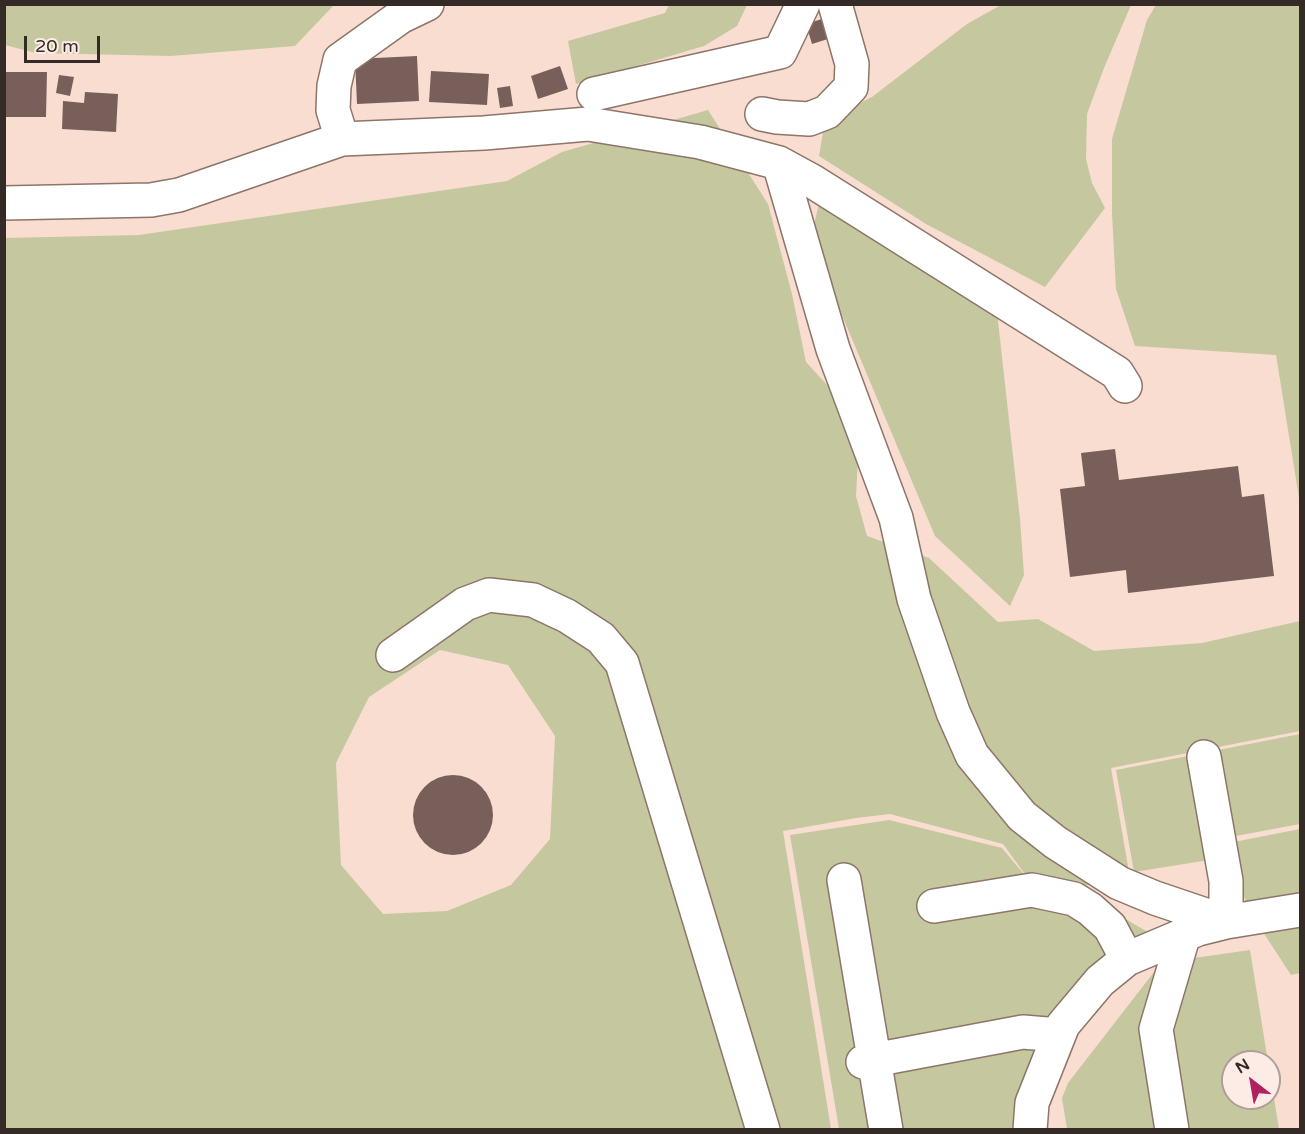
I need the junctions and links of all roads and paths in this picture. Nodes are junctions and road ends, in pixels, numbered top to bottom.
1 (427, 4) edge
2 (802, 4) edge
3 (835, 4) edge
4 (594, 94) dead end
5 (762, 114) dead end
6 (342, 138) junction
7 (779, 163) junction
8 (4, 204) edge
9 (1125, 386) dead end
10 (393, 655) dead end
11 (1204, 757) dead end
12 (844, 880) dead end
13 (934, 906) dead end
14 (1300, 910) edge
15 (1226, 922) junction
16 (1184, 934) junction
17 (1126, 959) junction
18 (1059, 1035) junction
19 (869, 1061) junction
20 (763, 1130) edge
21 (886, 1130) edge
22 (1030, 1130) edge
23 (1172, 1130) edge

1 - 6 street
2 - 4 street
3 - 5 street
6 - 7 street
6 - 8 street
7 - 9 street
7 - 15 street
10 - 20 street
11 - 15 street
12 - 19 street
13 - 17 street
14 - 15 street
15 - 16 street
16 - 17 street
16 - 23 street
17 - 18 street
18 - 19 street
18 - 22 street
19 - 21 street

